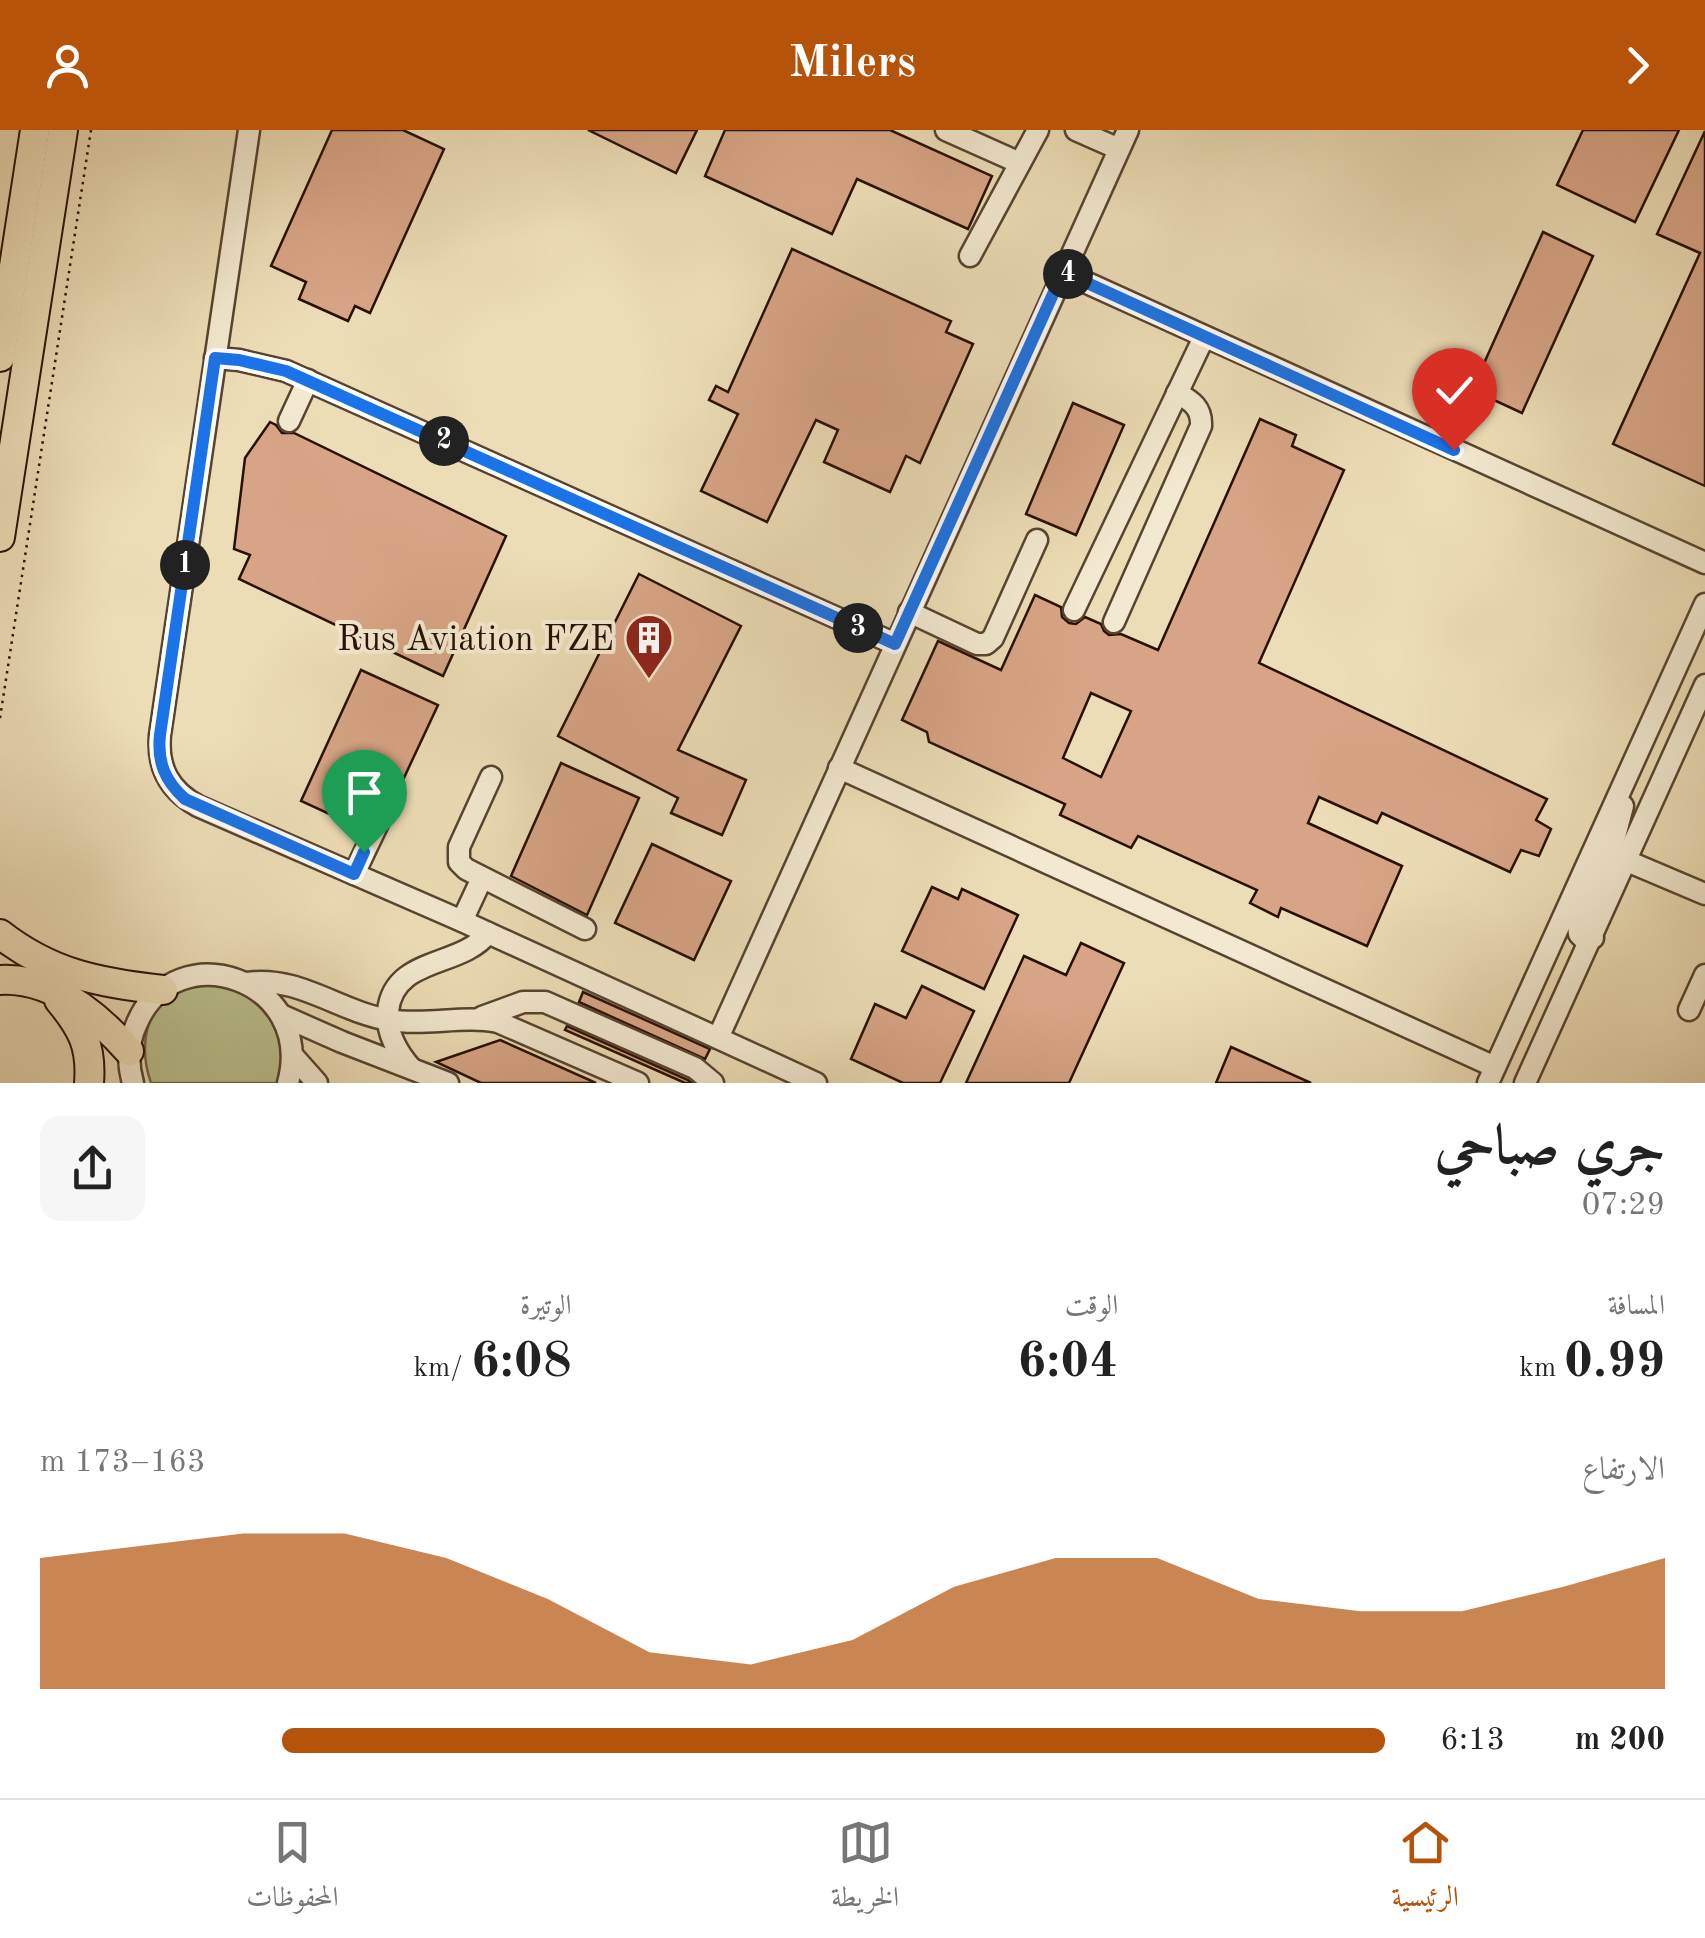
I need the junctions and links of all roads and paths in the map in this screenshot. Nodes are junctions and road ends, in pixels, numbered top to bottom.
1 (36, 130) edge
2 (64, 130) edge
3 (91, 130) edge
4 (249, 130) edge
5 (946, 130) edge
6 (1038, 130) edge
7 (1076, 130) edge
8 (1123, 140) edge
9 (1020, 163) junction
10 (970, 256) dead end
11 (1063, 272) junction
12 (1204, 337) junction
13 (0, 356) edge
14 (215, 358) junction
15 (308, 380) junction
16 (1177, 393) junction
17 (289, 421) dead end
18 (0, 538) edge
19 (1037, 540) dead end
20 (1705, 564) edge
21 (1705, 604) edge
22 (1074, 610) dead end
23 (909, 612) junction
24 (1114, 622) dead end
25 (895, 644) junction
26 (1705, 685) edge
27 (0, 718) edge
28 (1698, 722) edge
29 (839, 768) junction
30 (491, 777) dead end
31 (1624, 784) junction
32 (394, 792) dead end
33 (1627, 861) junction
34 (354, 874) junction
35 (482, 878) junction
36 (1705, 894) edge
37 (462, 920) junction
38 (585, 929) dead end
39 (488, 933) junction
40 (0, 934) edge
41 (1592, 938) junction
42 (1705, 975) edge
43 (0, 980) edge
44 (248, 983) junction
45 (162, 990) junction
46 (52, 991) junction
47 (1689, 1010) dead end
48 (282, 1015) junction
49 (387, 1020) junction
50 (475, 1020) junction
51 (718, 1038) junction
52 (293, 1056) junction
53 (411, 1068) junction
54 (131, 1074) edge
55 (1492, 1075) edge
56 (1529, 1082) edge
57 (89, 1083) edge
58 (288, 1083) edge
59 (316, 1083) edge
60 (448, 1083) edge
61 (638, 1083) edge
62 (713, 1083) edge
63 (816, 1083) edge

1 - 13 highway
2 - 18 highway
3 - 27 path
4 - 14 street
5 - 9 street
6 - 9 street
7 - 8 street
8 - 11 street
9 - 10 street
11 - 12 street
11 - 23 street
12 - 16 street
12 - 20 street
14 - 15 street
14 - 34 street
15 - 17 street
15 - 25 street
16 - 22 street
16 - 24 street
19 - 23 street
21 - 31 street
23 - 25 street
25 - 29 street
26 - 28 street
28 - 33 street
29 - 51 street
29 - 55 street
30 - 35 street
31 - 41 street
31 - 55 street
32 - 34 street
33 - 36 street
33 - 41 street
34 - 37 street
35 - 37 street
35 - 38 street
37 - 39 street
39 - 49 street
39 - 51 street
40 - 45 highway
41 - 56 street
42 - 47 street
43 - 46 highway
44 - 45 street
44 - 48 street
44 - 49 street
45 - 54 street
46 - 54 highway
46 - 57 highway
48 - 52 street
48 - 53 street
49 - 50 street
49 - 53 street
50 - 61 street
50 - 62 street
51 - 63 street
52 - 58 street
52 - 59 street
53 - 60 street

